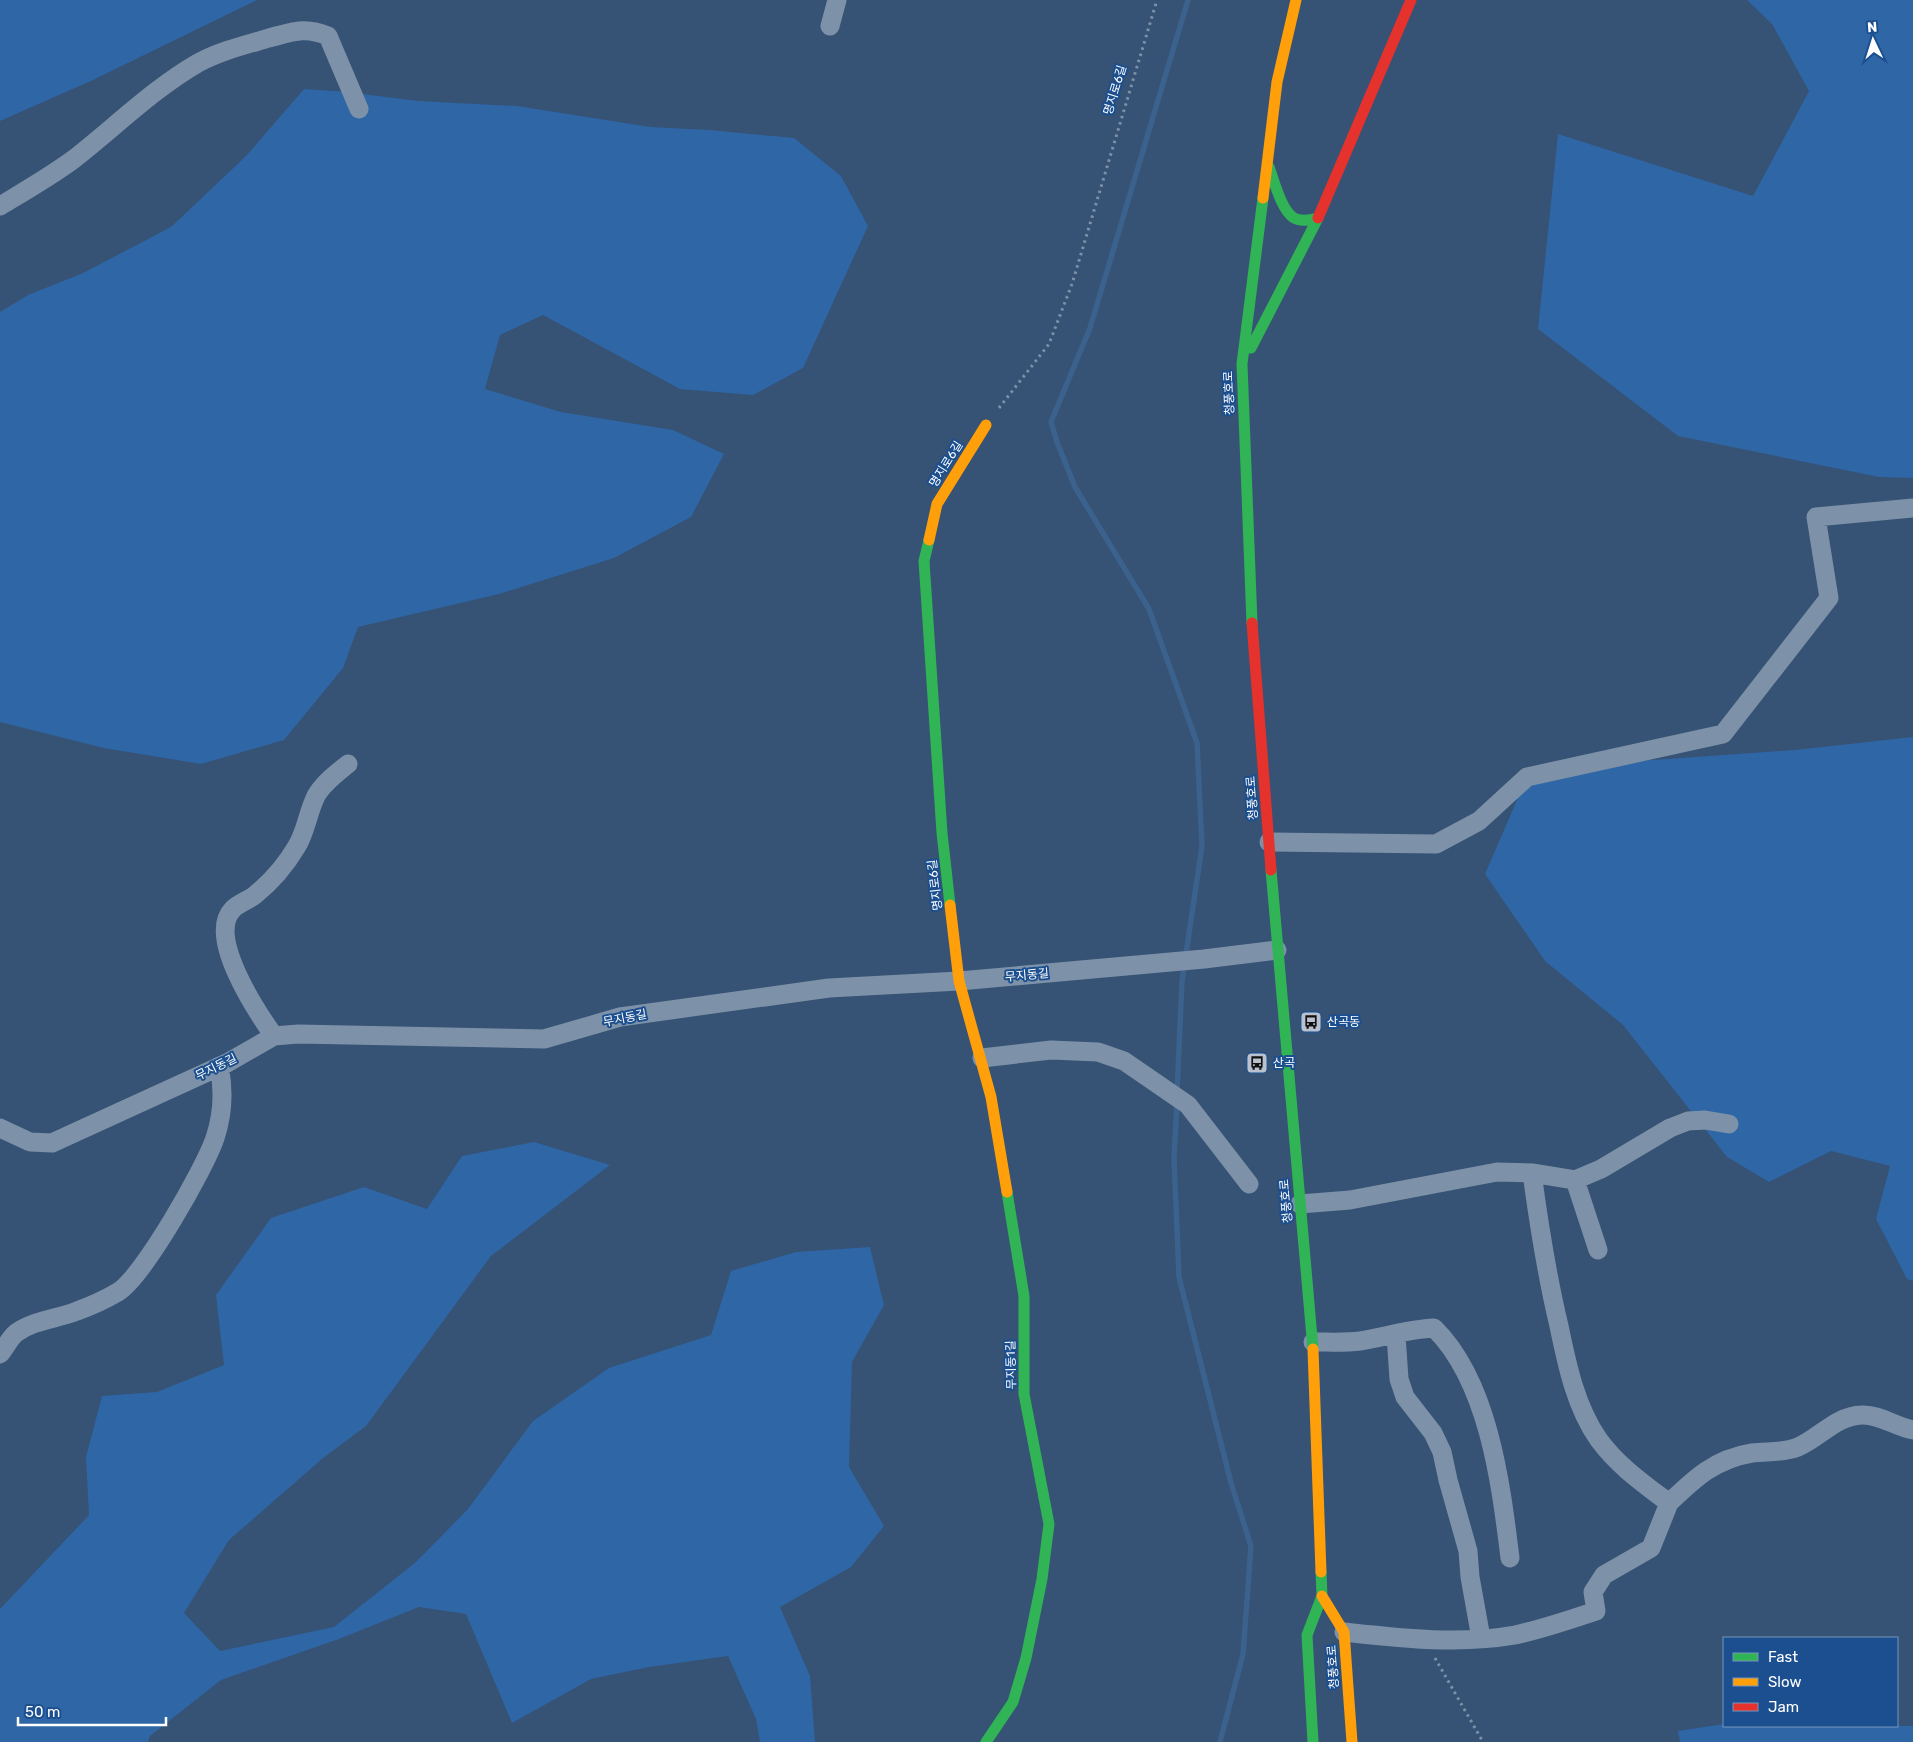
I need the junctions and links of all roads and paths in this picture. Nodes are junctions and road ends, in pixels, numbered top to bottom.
1 (837, 0) edge
2 (1157, 0) edge
3 (1296, 0) edge
4 (1411, 0) edge
5 (830, 26) dead end
6 (359, 109) dead end
7 (1268, 166) junction
8 (0, 206) edge
9 (1318, 218) junction
10 (1242, 364) junction
11 (986, 425) joint
12 (1913, 508) edge
13 (348, 764) dead end
14 (1269, 842) junction
15 (1277, 950) junction
16 (959, 981) junction
17 (274, 1036) junction
18 (982, 1058) junction
19 (220, 1066) junction
20 (1729, 1124) dead end
21 (0, 1128) edge
22 (1532, 1173) junction
23 (1575, 1180) junction
24 (1248, 1184) dead end
25 (1300, 1204) junction
26 (1598, 1250) dead end
27 (1396, 1335) junction
28 (1313, 1342) junction
29 (0, 1354) edge
30 (1913, 1430) edge
31 (1669, 1503) junction
32 (1510, 1558) dead end
33 (1322, 1596) junction
34 (1344, 1632) junction
35 (1481, 1638) junction
36 (1425, 1640) junction
37 (986, 1742) edge
38 (1313, 1742) edge
39 (1352, 1742) edge
40 (1483, 1742) edge

1 - 5 street
2 - 11 path, 명지로6길
3 - 7 main road, 청풍호로
4 - 9 main road
6 - 8 street
7 - 9 main road
7 - 10 main road, 청풍호로
9 - 10 main road
10 - 14 main road, 청풍호로
11 - 16 main road, 명지로6길
12 - 14 street
13 - 17 street
14 - 15 main road, 청풍호로
15 - 16 street, 무지동길
15 - 25 main road, 청풍호로
16 - 17 street, 무지동길
16 - 18 main road, 무지동1길
17 - 19 street, 무지동길
18 - 24 street
18 - 37 main road, 무지동1길
19 - 21 street, 무지동길
19 - 29 street
20 - 23 street
22 - 23 street
22 - 25 street
22 - 31 street
23 - 26 street
25 - 28 main road, 청풍호로
27 - 28 street
27 - 32 street
27 - 35 street
28 - 33 main road, 청풍호로
30 - 31 street
31 - 35 street
33 - 34 main road, 청풍호로
33 - 38 main road, 청풍호로
34 - 36 street
34 - 39 main road, 청풍호로
35 - 36 street
36 - 40 path

